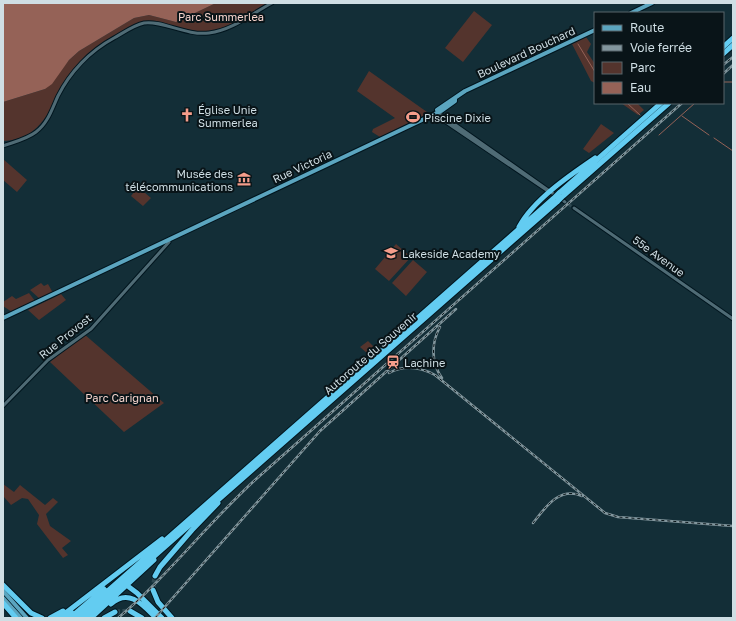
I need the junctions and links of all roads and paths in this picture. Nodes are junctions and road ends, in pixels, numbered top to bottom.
1 (272, 3) edge
2 (652, 3) edge
3 (633, 12) edge
4 (594, 30) edge
5 (733, 38) edge
6 (724, 46) edge
7 (733, 46) edge
8 (724, 53) edge
9 (465, 91) joint
10 (659, 104) edge
11 (667, 104) edge
12 (436, 112) junction
13 (3, 143) edge
14 (8, 143) junction
15 (3, 146) edge
16 (612, 149) junction
17 (551, 192) junction
18 (560, 198) junction
19 (574, 208) tunnel mouth
20 (517, 230) junction
21 (178, 235) junction
22 (163, 245) junction
23 (3, 318) edge
24 (733, 319) edge
25 (3, 406) edge
26 (230, 490) junction
27 (177, 533) junction
28 (154, 576) tunnel mouth
29 (3, 585) edge
30 (129, 587) dead end
31 (104, 589) dead end
32 (153, 590) tunnel mouth
33 (3, 591) edge
34 (3, 598) edge
35 (3, 603) edge
36 (86, 603) junction
37 (76, 604) junction
38 (145, 604) junction
39 (115, 612) tunnel mouth
40 (130, 612) tunnel mouth
41 (16, 618) edge
42 (21, 618) edge
43 (27, 618) edge
44 (32, 618) edge
45 (42, 618) edge
46 (50, 618) edge
47 (59, 618) edge
48 (65, 618) edge
49 (70, 618) edge
50 (77, 618) edge
51 (84, 618) edge
52 (91, 618) edge
53 (95, 618) edge
54 (104, 618) edge
55 (142, 618) edge
56 (156, 618) edge
57 (162, 618) edge
58 (172, 618) edge

1 - 14 street
2 - 3 main road
4 - 9 main road, Boulevard Bouchard
5 - 6 highway
7 - 8 highway
9 - 12 main road, Rue Victoria
10 - 16 highway, Autoroute du Souvenir
11 - 16 highway, Autoroute du Souvenir
12 - 17 street
12 - 21 main road, Rue Victoria
13 - 14 street
14 - 15 street
16 - 17 highway
16 - 18 highway, Autoroute du Souvenir
16 - 18 highway
17 - 18 street
17 - 20 highway
18 - 20 highway, Autoroute du Souvenir
18 - 26 highway, Autoroute du Souvenir
19 - 24 street, 55e Avenue
20 - 27 highway, Autoroute du Souvenir
21 - 22 main road, Rue Victoria
21 - 22 main road, Rue Victoria
22 - 23 main road, Rue Victoria
22 - 25 street, Rue Provost
26 - 27 highway, Autoroute du Souvenir
26 - 28 highway
27 - 37 highway
27 - 50 highway, Autoroute du Souvenir
27 - 51 highway, Autoroute du Souvenir
27 - 52 highway
29 - 44 highway
29 - 45 highway
30 - 38 highway
31 - 36 highway
32 - 58 highway
33 - 43 main road
34 - 42 main road
35 - 41 highway
36 - 48 highway
36 - 49 highway
37 - 46 highway
37 - 47 highway
38 - 53 highway
38 - 56 highway
38 - 57 highway
39 - 54 highway
40 - 55 highway

